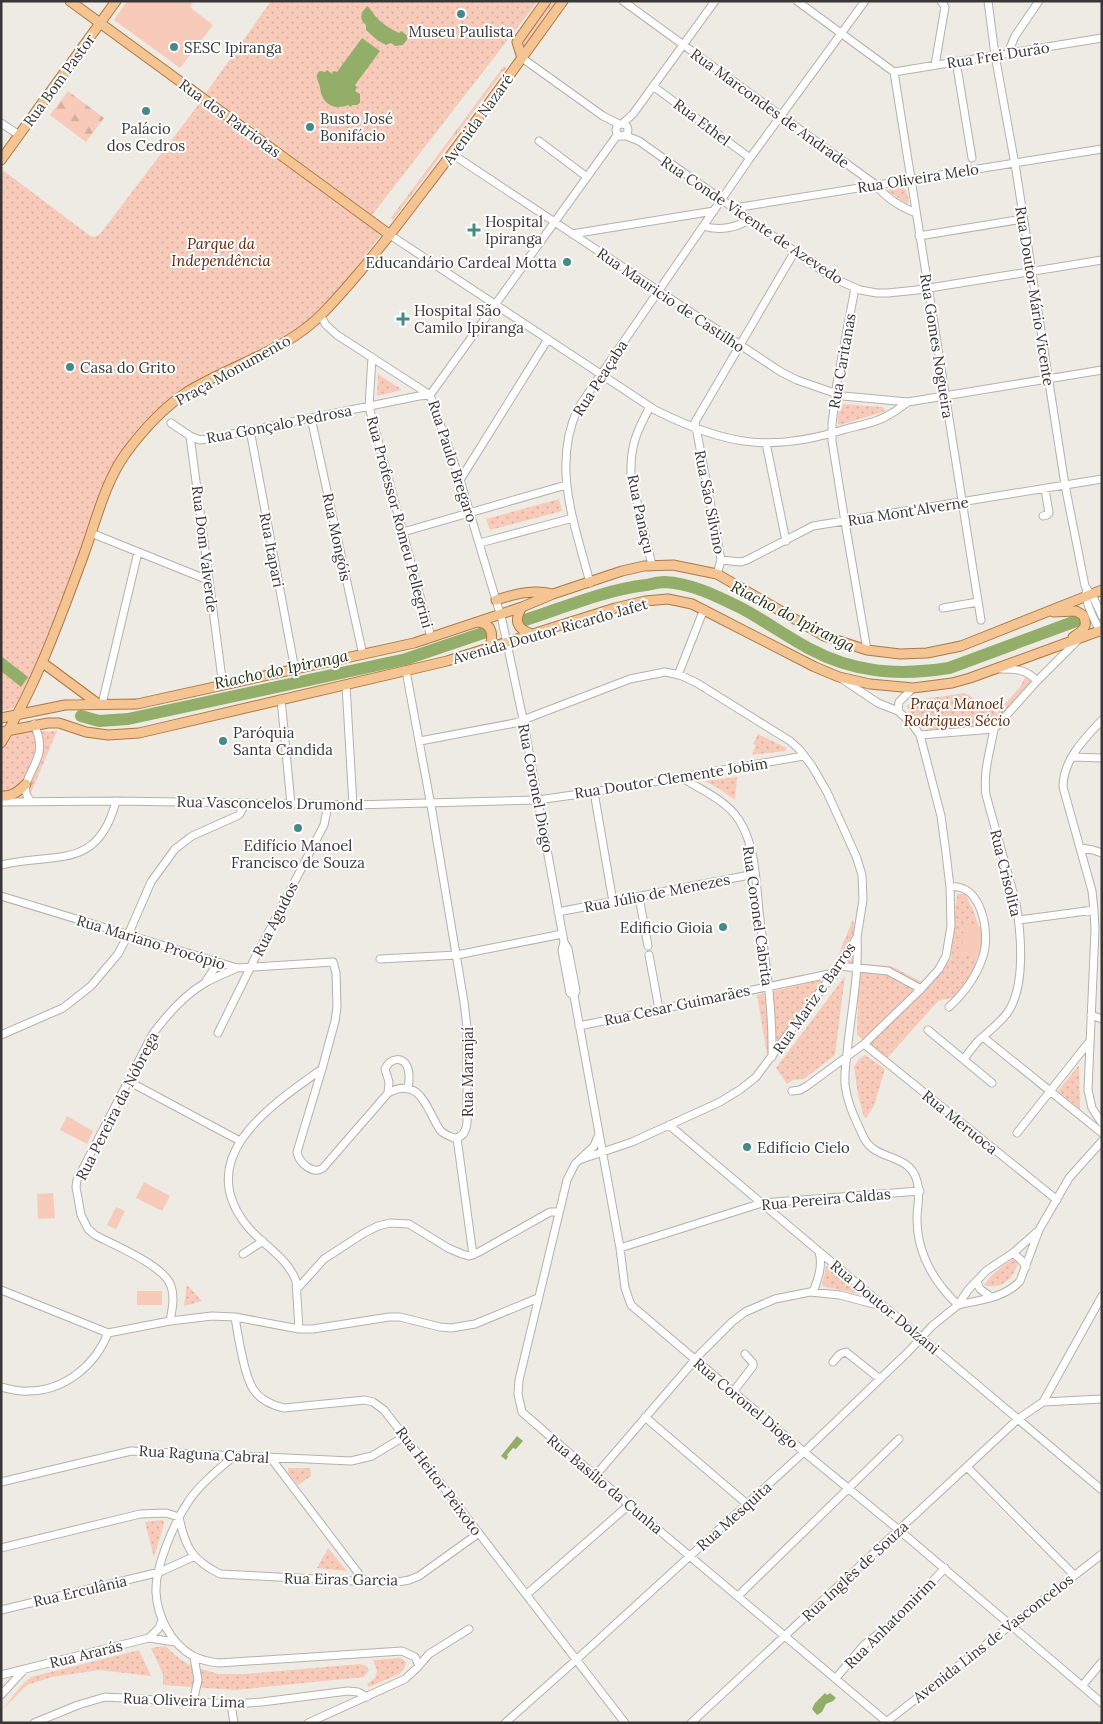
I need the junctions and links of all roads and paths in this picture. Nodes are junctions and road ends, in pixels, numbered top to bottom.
1 (70, 1) edge
2 (116, 1) edge
3 (546, 1) edge
4 (564, 1) edge
5 (623, 1) edge
6 (714, 1) edge
7 (797, 1) edge
8 (865, 1) edge
9 (942, 1) edge
10 (988, 1) edge
11 (1039, 1) edge
12 (100, 23) junction
13 (841, 34) junction
14 (1102, 38) edge
15 (683, 45) junction
16 (1008, 53) junction
17 (996, 55) junction
18 (522, 58) junction
19 (956, 61) junction
20 (935, 65) junction
21 (894, 72) junction
22 (653, 86) junction
23 (782, 116) junction
24 (1, 123) edge
25 (622, 129) junction
26 (18, 136) junction
27 (539, 141) dead end
28 (1102, 149) edge
29 (452, 154) junction
30 (750, 158) junction
31 (972, 158) dead end
32 (1, 160) edge
33 (1014, 163) junction
34 (587, 177) junction
35 (910, 180) junction
36 (876, 185) junction
37 (722, 200) junction
38 (734, 208) junction
39 (714, 211) junction
40 (916, 213) junction
41 (1024, 219) junction
42 (750, 220) junction
43 (554, 222) junction
44 (703, 226) junction
45 (572, 234) junction
46 (390, 235) junction
47 (919, 236) junction
48 (795, 251) junction
49 (1102, 260) edge
50 (1032, 272) junction
51 (855, 288) junction
52 (928, 288) junction
53 (658, 291) junction
54 (495, 304) junction
55 (320, 315) junction
56 (548, 339) junction
57 (739, 345) junction
58 (372, 357) junction
59 (1102, 370) edge
60 (600, 374) junction
61 (1048, 378) junction
62 (835, 394) junction
63 (430, 395) junction
64 (945, 396) junction
65 (908, 402) junction
66 (369, 407) junction
67 (650, 408) junction
68 (311, 418) junction
69 (171, 423) dead end
70 (696, 429) junction
71 (250, 430) junction
72 (832, 434) junction
73 (190, 436) junction
74 (766, 443) junction
75 (1102, 479) edge
76 (460, 480) junction
77 (566, 485) junction
78 (1065, 485) junction
79 (1045, 488) junction
80 (962, 503) junction
81 (470, 513) junction
82 (1043, 516) dead end
83 (573, 518) junction
84 (845, 522) junction
85 (403, 532) junction
86 (92, 533) junction
87 (786, 541) junction
88 (480, 543) junction
89 (138, 552) junction
90 (721, 560) junction
91 (652, 565) junction
92 (717, 574) junction
93 (208, 580) junction
94 (590, 583) junction
95 (1102, 590) edge
96 (553, 594) junction
97 (1089, 597) junction
98 (496, 600) junction
99 (978, 602) junction
100 (522, 607) junction
101 (943, 608) dead end
102 (704, 609) junction
103 (1047, 612) junction
104 (500, 614) junction
105 (1102, 616) edge
106 (981, 620) dead end
107 (476, 622) junction
108 (1101, 631) edge
109 (532, 634) junction
110 (1081, 634) junction
111 (431, 637) junction
112 (507, 638) junction
113 (489, 649) junction
114 (867, 650) junction
115 (363, 655) junction
116 (43, 663) junction
117 (997, 669) junction
118 (295, 670) junction
119 (406, 671) junction
120 (678, 675) junction
121 (839, 677) junction
122 (1037, 681) junction
123 (346, 684) junction
124 (223, 686) junction
125 (913, 688) junction
126 (281, 699) junction
127 (99, 704) junction
128 (898, 711) junction
129 (17, 714) junction
130 (1, 718) edge
131 (523, 719) junction
132 (1102, 720) edge
133 (34, 724) junction
134 (994, 728) junction
135 (5, 730) edge
136 (920, 735) junction
137 (420, 741) junction
138 (1, 743) edge
139 (804, 756) junction
140 (1072, 757) junction
141 (1102, 758) edge
142 (681, 777) junction
143 (26, 784) junction
144 (594, 792) junction
145 (1, 796) edge
146 (538, 800) junction
147 (31, 801) junction
148 (116, 801) junction
149 (1, 802) edge
150 (430, 802) junction
151 (246, 803) junction
152 (291, 804) junction
153 (328, 804) junction
154 (354, 805) junction
155 (1081, 848) junction
156 (1102, 853) edge
157 (1, 865) edge
158 (755, 874) junction
159 (950, 887) junction
160 (1, 896) edge
161 (639, 897) junction
162 (613, 902) junction
163 (1094, 910) junction
164 (558, 912) junction
165 (1019, 920) junction
166 (562, 934) junction
167 (128, 935) junction
168 (857, 937) junction
169 (648, 946) dead end
170 (457, 955) junction
171 (649, 955) dead end
172 (380, 959) dead end
173 (218, 963) junction
174 (839, 966) junction
175 (856, 967) junction
176 (237, 968) junction
177 (250, 968) junction
178 (834, 973) junction
179 (204, 983) junction
180 (768, 986) junction
181 (921, 989) junction
182 (949, 1007) dead end
183 (659, 1009) junction
184 (1091, 1015) junction
185 (1101, 1018) edge
186 (579, 1026) junction
187 (928, 1030) dead end
188 (218, 1034) dead end
189 (1, 1035) edge
190 (984, 1037) junction
191 (1089, 1042) junction
192 (864, 1044) junction
193 (847, 1056) junction
194 (772, 1057) junction
195 (964, 1059) junction
196 (322, 1069) junction
197 (128, 1081) junction
198 (992, 1083) dead end
199 (408, 1089) junction
200 (792, 1091) dead end
201 (1049, 1091) junction
202 (388, 1092) junction
203 (1102, 1123) edge
204 (669, 1125) junction
205 (599, 1133) junction
206 (1017, 1133) dead end
207 (1102, 1133) edge
208 (457, 1138) junction
209 (240, 1141) junction
210 (1102, 1141) edge
211 (602, 1153) junction
212 (579, 1160) junction
213 (920, 1191) junction
214 (1056, 1200) junction
215 (762, 1203) junction
216 (558, 1212) junction
217 (1039, 1230) junction
218 (263, 1241) junction
219 (620, 1248) junction
220 (819, 1251) junction
221 (1012, 1253) junction
222 (243, 1254) dead end
223 (473, 1255) junction
224 (1026, 1267) junction
225 (976, 1282) junction
226 (297, 1288) junction
227 (1, 1290) edge
228 (813, 1292) junction
229 (991, 1296) junction
230 (1102, 1296) edge
231 (538, 1298) junction
232 (958, 1305) junction
233 (884, 1307) junction
234 (235, 1317) junction
235 (170, 1321) junction
236 (298, 1329) junction
237 (108, 1333) junction
238 (921, 1338) junction
239 (745, 1354) dead end
240 (695, 1360) junction
241 (833, 1362) dead end
242 (880, 1379) junction
243 (1, 1387) edge
244 (733, 1392) junction
245 (1102, 1399) edge
246 (1043, 1402) junction
247 (645, 1417) junction
248 (1018, 1419) junction
249 (405, 1436) junction
250 (899, 1439) dead end
251 (804, 1452) junction
252 (234, 1456) junction
253 (270, 1457) junction
254 (966, 1467) junction
255 (595, 1476) junction
256 (1, 1482) edge
257 (848, 1488) junction
258 (1102, 1490) edge
259 (747, 1504) junction
260 (629, 1505) junction
261 (179, 1517) junction
262 (899, 1530) junction
263 (479, 1533) junction
264 (1, 1548) edge
265 (1102, 1554) edge
266 (195, 1556) junction
267 (690, 1556) junction
268 (945, 1568) junction
269 (160, 1572) junction
270 (1074, 1575) junction
271 (365, 1582) junction
272 (527, 1594) junction
273 (738, 1596) junction
274 (1, 1610) edge
275 (162, 1620) junction
276 (1010, 1624) junction
277 (469, 1629) dead end
278 (785, 1636) junction
279 (149, 1638) junction
280 (175, 1642) junction
281 (194, 1657) junction
282 (576, 1660) junction
283 (1102, 1662) edge
284 (419, 1665) junction
285 (23, 1670) junction
286 (1, 1675) edge
287 (836, 1678) junction
288 (1082, 1686) junction
289 (1, 1695) edge
290 (367, 1697) junction
291 (193, 1702) junction
292 (1102, 1703) edge
293 (231, 1704) junction
294 (887, 1722) edge
295 (34, 1723) edge
296 (234, 1723) edge
297 (308, 1723) edge
298 (505, 1723) edge
299 (625, 1723) edge
300 (691, 1723) edge

1 - 12 main road, Rua dos Patriotas
2 - 12 main road, Rua Bom Pastor
3 - 18 main road
4 - 18 main road, Avenida Nazaré
5 - 15 street, Rua Marcondes de Andrade
6 - 15 street, Rua Paulo Bregaro
7 - 13 street
8 - 13 street, Rua Peaçaba
9 - 20 street
10 - 17 street, Rua Doutor Mário Vicente
11 - 16 street
12 - 26 main road, Rua Bom Pastor
12 - 46 main road, Rua dos Patriotas
13 - 21 street
13 - 23 street, Rua Peaçaba
14 - 16 street, Rua Frei Durão
15 - 22 street, Rua Paulo Bregaro
15 - 23 street, Rua Marcondes de Andrade
16 - 17 street, Rua Frei Durão
17 - 19 street, Rua Frei Durão
17 - 33 street, Rua Doutor Mário Vicente
18 - 25 street, Rua Conde Vicente de Azevedo
18 - 29 main road, Avenida Nazaré
19 - 20 street, Rua Frei Durão
19 - 31 street
20 - 21 street, Rua Frei Durão
21 - 35 street, Rua Gomes Nogueira
22 - 25 street, Rua Paulo Bregaro
22 - 30 street, Rua Ethel
23 - 30 street, Rua Peaçaba
23 - 36 street, Rua Marcondes de Andrade
24 - 26 street
25 - 34 street, Rua Paulo Bregaro
25 - 37 street, Rua Conde Vicente de Azevedo
26 - 32 main road, Rua Bom Pastor
27 - 34 street
28 - 33 street, Rua Oliveira Melo
29 - 43 street, Rua Mauricio de Castilho
29 - 46 main road, Avenida Nazaré
30 - 37 street, Rua Peaçaba
33 - 35 street, Rua Oliveira Melo
33 - 41 street, Rua Doutor Mário Vicente
34 - 43 street, Rua Paulo Bregaro
35 - 36 street, Rua Oliveira Melo
35 - 40 street, Rua Gomes Nogueira
36 - 38 street, Rua Oliveira Melo
36 - 40 street, Rua Marcondes de Andrade
37 - 38 street, Rua Conde Vicente de Azevedo
37 - 39 street, Rua Peaçaba
38 - 42 street, Rua Conde Vicente de Azevedo
39 - 44 street, Rua Peaçaba
39 - 45 street
40 - 47 street, Rua Gomes Nogueira
41 - 47 street
41 - 50 street, Rua Doutor Mário Vicente
42 - 44 street
42 - 48 street, Rua Conde Vicente de Azevedo
43 - 45 street, Rua Mauricio de Castilho
43 - 54 street, Rua Paulo Bregaro
44 - 53 street, Rua Peaçaba
45 - 53 street, Rua Mauricio de Castilho
46 - 54 street
46 - 55 main road, Praça Monumento
47 - 52 street, Rua Gomes Nogueira
48 - 51 street, Rua Conde Vicente de Azevedo
48 - 57 street
49 - 50 street, Rua Conde Vicente de Azevedo
50 - 52 street, Rua Conde Vicente de Azevedo
50 - 61 street, Rua Doutor Mário Vicente
51 - 52 street, Rua Conde Vicente de Azevedo
51 - 62 street, Rua Caritanas
52 - 64 street, Rua Gomes Nogueira
53 - 57 street, Rua Mauricio de Castilho
53 - 60 street, Rua Peaçaba
54 - 56 street
54 - 63 street, Rua Paulo Bregaro
55 - 58 street
55 - 86 main road, Praça Monumento
56 - 60 street
56 - 76 street
57 - 62 street, Rua Mauricio de Castilho
57 - 70 street
58 - 63 street
58 - 66 street, Rua Professor Romeu Pellegrini
59 - 61 street
60 - 67 street
60 - 77 street, Rua Peaçaba
61 - 64 street
61 - 78 street, Rua Doutor Mário Vicente
62 - 65 street, Rua Mauricio de Castilho
62 - 72 street, Rua Caritanas
63 - 66 street
63 - 76 street, Rua Paulo Bregaro
64 - 65 street
64 - 80 street, Rua Gomes Nogueira
65 - 72 street
66 - 68 street, Rua Gonçalo Pedrosa
66 - 85 street, Rua Professor Romeu Pellegrini
67 - 70 street
67 - 91 street, Rua Panaçu
68 - 71 street, Rua Gonçalo Pedrosa
68 - 115 street, Rua Mongóis
69 - 73 street
70 - 74 street
70 - 90 street, Rua São Silvino
71 - 73 street, Rua Gonçalo Pedrosa
71 - 118 street, Rua Itapari
72 - 74 street
72 - 84 street, Rua Caritanas
73 - 93 street, Rua Dom Valverde
74 - 87 street
75 - 78 street, Rua Mont'Alverne
76 - 81 street, Rua Paulo Bregaro
77 - 81 street
77 - 83 street, Rua Peaçaba
78 - 79 street, Rua Mont'Alverne
78 - 97 street, Rua Doutor Mário Vicente
79 - 80 street, Rua Mont'Alverne
79 - 82 street
80 - 84 street, Rua Mont'Alverne
80 - 99 street, Rua Gomes Nogueira
81 - 85 street
81 - 88 street, Rua Paulo Bregaro
83 - 88 street
83 - 94 street, Rua Peaçaba
84 - 87 street, Rua Mont'Alverne
84 - 114 street, Rua Caritanas
85 - 111 street, Rua Professor Romeu Pellegrini
86 - 89 street
86 - 116 main road, Praça Monumento
87 - 90 street, Rua Mont'Alverne
88 - 98 street, Rua Paulo Bregaro
89 - 93 street
89 - 127 street
90 - 92 street, Rua São Silvino
91 - 92 main road, Avenida Doutor Ricardo Jafet
91 - 94 main road, Avenida Doutor Ricardo Jafet
92 - 114 main road, Avenida Doutor Ricardo Jafet
93 - 124 street, Rua Dom Valverde
94 - 96 main road, Avenida Doutor Ricardo Jafet
95 - 97 main road, Avenida Doutor Ricardo Jafet
96 - 98 main road
96 - 100 main road, Avenida Doutor Ricardo Jafet
97 - 103 main road, Avenida Doutor Ricardo Jafet
97 - 105 street
97 - 108 street
98 - 104 street, Rua Paulo Bregaro
99 - 101 street
99 - 106 street, Rua Gomes Nogueira
100 - 104 main road, Avenida Doutor Ricardo Jafet
100 - 109 main road
102 - 109 main road, Avenida Doutor Ricardo Jafet
102 - 120 street
102 - 121 main road, Avenida Doutor Ricardo Jafet
103 - 110 main road
103 - 114 main road, Avenida Doutor Ricardo Jafet
104 - 107 main road, Avenida Doutor Ricardo Jafet
104 - 112 street, Rua Paulo Bregaro
107 - 111 main road, Avenida Doutor Ricardo Jafet
107 - 113 main road
108 - 110 main road
109 - 112 main road, Avenida Doutor Ricardo Jafet
110 - 117 main road, Avenida Doutor Ricardo Jafet
110 - 122 street
111 - 115 main road, Avenida Doutor Ricardo Jafet
112 - 113 main road, Avenida Doutor Ricardo Jafet
112 - 131 street, Rua Coronel Diogo
113 - 119 main road, Avenida Doutor Ricardo Jafet
115 - 118 main road, Avenida Doutor Ricardo Jafet
116 - 127 main road
116 - 129 main road, Praça Monumento
117 - 122 street
117 - 125 main road, Avenida Doutor Ricardo Jafet
118 - 124 main road, Avenida Doutor Ricardo Jafet
119 - 123 main road, Avenida Doutor Ricardo Jafet
119 - 137 street, Rua Maranjaí
120 - 131 street
120 - 139 street, Rua Mariz e Barros
121 - 125 main road, Avenida Doutor Ricardo Jafet
121 - 128 street
122 - 134 street
123 - 126 main road, Avenida Doutor Ricardo Jafet
123 - 154 street
124 - 127 main road, Avenida Doutor Ricardo Jafet
125 - 128 street
126 - 133 main road, Avenida Doutor Ricardo Jafet
126 - 152 street
127 - 129 main road, Avenida Doutor Ricardo Jafet
128 - 136 street
129 - 130 main road
129 - 135 main road, Praça Monumento
131 - 137 street
131 - 146 street, Rua Coronel Diogo
132 - 140 street
133 - 135 main road, Avenida Doutor Ricardo Jafet
133 - 143 street
134 - 136 street
134 - 165 street, Rua Crisolita
135 - 138 main road, Praça Monumento
136 - 159 street
137 - 150 street, Rua Maranjaí
139 - 142 street, Rua Doutor Clemente Jobim
139 - 168 street, Rua Mariz e Barros
140 - 141 street
140 - 155 street
142 - 144 street, Rua Doutor Clemente Jobim
142 - 158 street, Rua Coronel Cabrita
143 - 145 main road
143 - 147 street
144 - 146 street, Rua Doutor Clemente Jobim
144 - 162 street
146 - 150 street, Rua Vasconcelos Drumond
146 - 164 street, Rua Coronel Diogo
147 - 148 street, Rua Vasconcelos Drumond
147 - 149 street, Rua Vasconcelos Drumond
148 - 151 street, Rua Vasconcelos Drumond
148 - 157 street
150 - 154 street, Rua Vasconcelos Drumond
150 - 170 street, Rua Maranjaí
151 - 152 street, Rua Vasconcelos Drumond
151 - 167 street
152 - 153 street, Rua Vasconcelos Drumond
153 - 154 street, Rua Vasconcelos Drumond
153 - 177 street, Rua Agudos
155 - 156 street
155 - 163 street
158 - 161 street, Rua Júlio de Menezes
158 - 180 street, Rua Coronel Cabrita
159 - 181 street
159 - 182 street
160 - 167 street, Rua Mariano Procópio
161 - 162 street, Rua Júlio de Menezes
161 - 169 street
162 - 164 street, Rua Júlio de Menezes
163 - 165 street
163 - 184 street
164 - 166 street, Rua Coronel Diogo
165 - 190 street, Rua Crisolita
166 - 170 street
166 - 186 street, Rua Coronel Diogo
167 - 173 street, Rua Mariano Procópio
167 - 189 street
168 - 174 street, Rua Mariz e Barros
168 - 175 street
170 - 172 street
170 - 208 street, Rua Maranjaí
171 - 183 street
173 - 176 street, Rua Mariano Procópio
173 - 179 street, Rua Pereira da Nóbrega
174 - 175 street
174 - 178 street, Rua Mariz e Barros
175 - 181 street
175 - 193 street
176 - 177 street, Rua Mariano Procópio
176 - 179 street, Rua Pereira da Nóbrega
177 - 188 street, Rua Agudos
177 - 196 street, Rua Mariano Procópio
178 - 180 street, Rua Cesar Guimarães
178 - 194 street, Rua Mariz e Barros
179 - 197 street, Rua Pereira da Nóbrega
180 - 183 street, Rua Cesar Guimarães
180 - 194 street, Rua Coronel Cabrita
181 - 192 street
183 - 186 street, Rua Cesar Guimarães
184 - 185 street
184 - 191 street
186 - 205 street, Rua Coronel Diogo
187 - 195 street
190 - 195 street, Rua Crisolita
190 - 201 street
191 - 201 street
191 - 203 street
192 - 193 street
192 - 214 street, Rua Meruoca
193 - 200 street
193 - 213 street
194 - 204 street, Rua Mariz e Barros
195 - 198 street
196 - 202 street
196 - 209 street
197 - 209 street
197 - 235 street, Rua Pereira da Nóbrega
199 - 202 street
199 - 202 street
199 - 208 street, Rua Maranjaí
201 - 206 street
201 - 207 street
204 - 211 street, Rua Mariz e Barros
204 - 215 street, Rua Doutor Dolzani
205 - 211 street, Rua Coronel Diogo
205 - 212 street, Rua Basílio da Cunha
208 - 223 street
209 - 218 street
210 - 214 street
211 - 212 street
211 - 219 street, Rua Coronel Diogo
212 - 216 street, Rua Basílio da Cunha
213 - 215 street, Rua Pereira Caldas
213 - 232 street
214 - 217 street
215 - 219 street, Rua Pereira Caldas
215 - 220 street, Rua Doutor Dolzani
216 - 223 street
216 - 231 street, Rua Basílio da Cunha
217 - 221 street
217 - 224 street
218 - 222 street
218 - 226 street
219 - 240 street, Rua Coronel Diogo
220 - 228 street
220 - 233 street, Rua Doutor Dolzani
221 - 224 street
221 - 225 street
223 - 226 street
224 - 229 street
225 - 229 street
225 - 232 street
226 - 236 street
227 - 237 street
228 - 233 street
228 - 240 street
229 - 232 street
230 - 246 street
231 - 236 street
231 - 255 street, Rua Basílio da Cunha
232 - 238 street, Rua Mesquita
233 - 238 street, Rua Doutor Dolzani
234 - 235 street
234 - 236 street
234 - 249 street, Rua Heitor Peixoto
235 - 237 street
237 - 243 street
238 - 242 street, Rua Mesquita
238 - 248 street, Rua Doutor Dolzani
239 - 244 street
240 - 244 street, Rua Coronel Diogo
240 - 247 street
241 - 242 street
242 - 251 street, Rua Mesquita
244 - 251 street, Rua Coronel Diogo
245 - 246 street
246 - 248 street, Rua Inglês de Souza
247 - 255 street
247 - 259 street
248 - 254 street, Rua Inglês de Souza
248 - 258 street, Rua Doutor Dolzani
249 - 253 street, Rua Raguna Cabral
249 - 263 street, Rua Heitor Peixoto
250 - 257 street
251 - 257 street, Rua Coronel Diogo
251 - 259 street, Rua Mesquita
252 - 253 street, Rua Raguna Cabral
252 - 256 street, Rua Raguna Cabral
252 - 261 street
253 - 271 street
254 - 262 street, Rua Inglês de Souza
254 - 270 street
255 - 260 street, Rua Basílio da Cunha
257 - 262 street, Rua Coronel Diogo
257 - 273 street
259 - 267 street, Rua Mesquita
260 - 267 street, Rua Basílio da Cunha
260 - 272 street
261 - 264 street
261 - 266 street, Rua Eiras Garcia
261 - 269 street
262 - 268 street, Rua Coronel Diogo
262 - 278 street, Rua Inglês de Souza
263 - 271 street, Rua Eiras Garcia
263 - 272 street, Rua Heitor Peixoto
265 - 270 street, Avenida Lins de Vasconcelos
266 - 269 street
266 - 271 street, Rua Eiras Garcia
267 - 273 street, Rua Basílio da Cunha
267 - 282 street, Rua Mesquita
268 - 276 street, Rua Coronel Diogo
268 - 287 street, Rua Anhatomirim
269 - 274 street, Rua Erculânia
269 - 275 street
270 - 276 street, Avenida Lins de Vasconcelos
272 - 282 street, Rua Heitor Peixoto
273 - 278 street, Rua Basílio da Cunha
275 - 279 street
275 - 280 street
276 - 288 street, Rua Coronel Diogo
276 - 294 street, Avenida Lins de Vasconcelos
277 - 284 street
278 - 287 street, Rua Basílio da Cunha
278 - 300 street, Rua Inglês de Souza
279 - 280 street, Rua Ararás
279 - 285 street, Rua Ararás
280 - 281 street
281 - 284 street
281 - 291 street
282 - 298 street, Rua Mesquita
282 - 299 street, Rua Heitor Peixoto
283 - 288 street
284 - 290 street
285 - 286 street, Rua Ararás
285 - 289 street
287 - 294 street, Rua Basílio da Cunha
288 - 292 street, Rua Coronel Diogo
290 - 293 street, Rua Oliveira Lima
290 - 297 street
291 - 293 street, Rua Oliveira Lima
291 - 295 street, Rua Oliveira Lima
293 - 296 street

